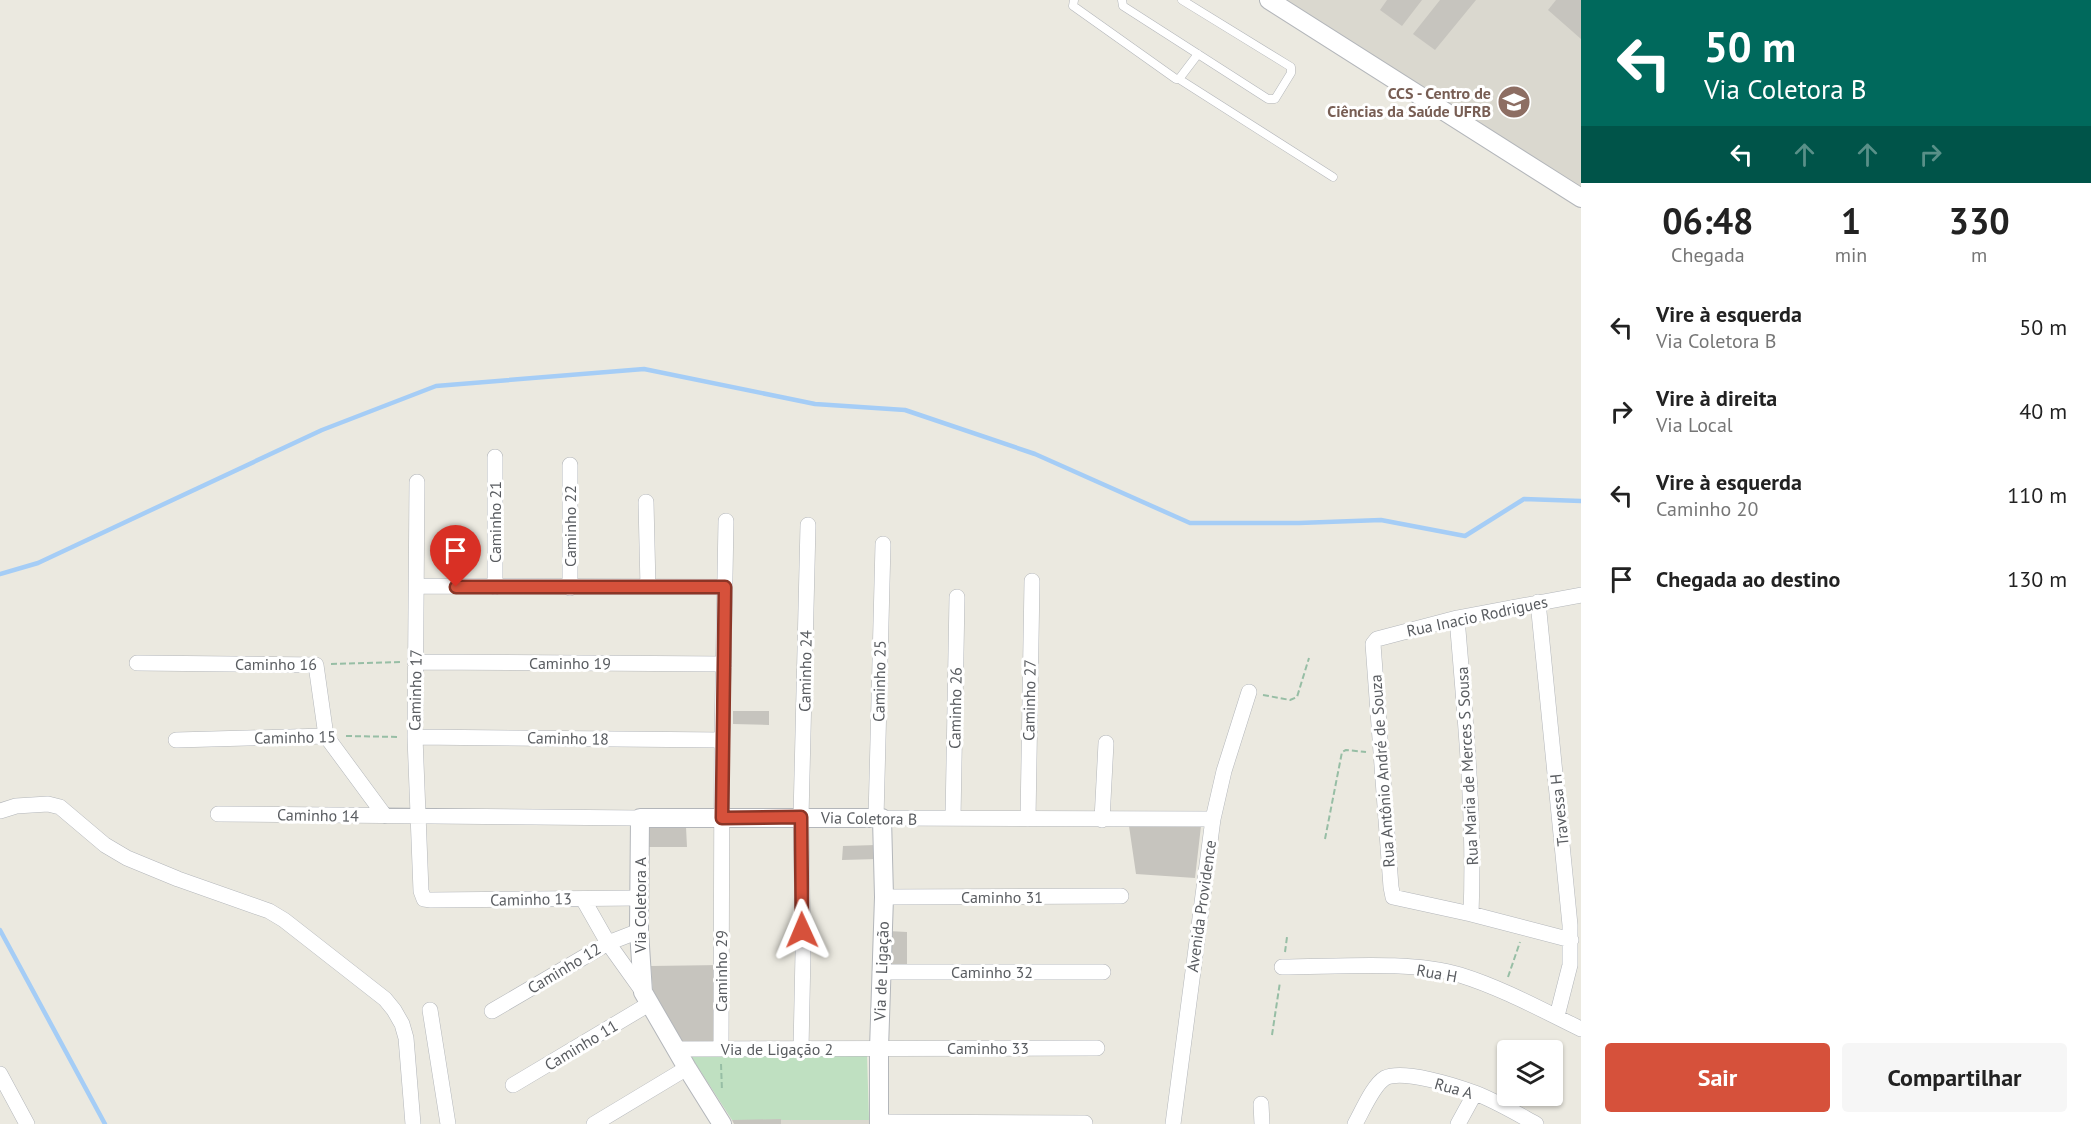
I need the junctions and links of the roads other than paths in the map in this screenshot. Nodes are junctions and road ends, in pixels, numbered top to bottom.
1 (1074, 0) edge
2 (1122, 0) edge
3 (1182, 0) edge
4 (1269, 0) edge
5 (1198, 54) junction
6 (1179, 79) junction
7 (1333, 177) dead end
8 (1581, 198) edge
9 (495, 456) dead end
10 (570, 465) dead end
11 (417, 482) dead end
12 (646, 502) dead end
13 (726, 521) dead end
14 (808, 525) dead end
15 (883, 544) dead end
16 (1032, 581) dead end
17 (418, 586) junction
18 (495, 587) junction
19 (648, 587) junction
20 (725, 587) junction
21 (570, 588) junction
22 (1581, 595) edge
23 (957, 597) dead end
24 (1538, 602) junction
25 (1457, 618) junction
26 (1374, 641) joint
27 (415, 662) junction
28 (137, 663) dead end
29 (724, 664) junction
30 (1249, 692) road end
31 (326, 736) junction
32 (415, 737) junction
33 (176, 740) dead end
34 (722, 740) junction
35 (1106, 743) dead end
36 (0, 811) edge
37 (218, 814) dead end
38 (385, 816) junction
39 (417, 816) junction
40 (801, 817) junction
41 (640, 818) junction
42 (722, 818) junction
43 (879, 818) junction
44 (953, 818) junction
45 (1028, 819) junction
46 (1213, 819) junction
47 (1102, 820) junction
48 (1121, 896) dead end
49 (884, 897) junction
50 (638, 898) junction
51 (424, 899) joint
52 (583, 899) junction
53 (1471, 914) junction
54 (639, 932) junction
55 (1571, 940) junction
56 (608, 943) junction
57 (1282, 967) road end
58 (881, 972) junction
59 (1103, 972) dead end
60 (646, 998) junction
61 (430, 1010) dead end
62 (492, 1011) dead end
63 (1557, 1016) junction
64 (1581, 1029) edge
65 (721, 1048) junction
66 (1097, 1048) dead end
67 (675, 1049) junction
68 (801, 1049) junction
69 (879, 1049) junction
70 (687, 1068) junction
71 (0, 1074) edge
72 (513, 1085) dead end
73 (1475, 1093) junction
74 (1261, 1104) dead end
75 (879, 1123) edge
76 (1085, 1123) edge
77 (27, 1124) edge
78 (413, 1124) edge
79 (448, 1124) edge
80 (594, 1124) edge
81 (722, 1124) edge
82 (1173, 1124) edge
83 (1262, 1124) edge
84 (1355, 1124) edge
85 (1458, 1124) edge
86 (1536, 1124) edge

1 - 6 lane
2 - 5 lane
3 - 5 lane
4 - 8 street
5 - 6 lane
6 - 7 lane
9 - 18 street, Caminho 21
10 - 21 street, Caminho 22
11 - 17 street, Caminho 17
12 - 19 street
13 - 20 street, Caminho 29
14 - 40 street, Caminho 24
15 - 43 street, Caminho 25
16 - 45 street, Caminho 27
17 - 18 street
17 - 27 street, Caminho 17
18 - 21 street
19 - 20 street
19 - 21 street
20 - 29 street, Caminho 29
22 - 24 street, Rua Inacio Rodrigues
23 - 44 street, Caminho 26
24 - 25 street, Rua Inacio Rodrigues
24 - 55 street, Travessa H
25 - 26 street, Rua Inacio Rodrigues
25 - 53 street, Rua Maria de Merces S Sousa
26 - 53 street, Rua Antônio André de Souza
27 - 29 street, Caminho 19
27 - 32 street, Caminho 17
28 - 31 street, Caminho 16
29 - 34 street, Caminho 29
30 - 46 street, Avenida Providence
31 - 33 street, Caminho 15
31 - 38 street
32 - 34 street, Caminho 18
32 - 39 street, Caminho 17
34 - 42 street, Caminho 29
35 - 47 street
36 - 78 street
37 - 38 street, Caminho 14
38 - 39 street, Caminho 14
39 - 41 street, Via Coletora B
39 - 51 street, Caminho 17
40 - 42 street, Via Coletora B
40 - 43 street, Via Coletora B
40 - 68 street, Caminho 24
41 - 42 street, Via Coletora B
41 - 50 street, Via Coletora A
42 - 65 street, Caminho 29
43 - 44 street, Via Coletora B
43 - 49 street, Via de Ligação
44 - 45 street, Via Coletora B
45 - 47 street, Via Coletora B
46 - 47 street, Via Coletora B
46 - 82 street, Avenida Providence
48 - 49 street, Caminho 31
49 - 58 street, Via de Ligação
50 - 52 street, Caminho 13
50 - 54 street, Via Coletora A
51 - 52 street, Caminho 13
52 - 56 street, Via Coletora A
53 - 55 street
54 - 56 street, Caminho 12
54 - 60 street, Via Coletora A
55 - 63 street, Travessa H
56 - 60 street, Via Coletora A
56 - 62 street, Caminho 12
57 - 63 street, Rua H
58 - 59 street, Caminho 32
58 - 69 street, Via de Ligação
60 - 67 street, Via Coletora A
60 - 72 street, Caminho 11
61 - 79 street
63 - 64 street, Rua H
65 - 67 street, Via de Ligação 2
65 - 68 street, Via de Ligação 2
66 - 69 street, Caminho 33
67 - 70 street, Via Coletora A
68 - 69 street, Via de Ligação 2
69 - 75 street, Via de Ligação
70 - 80 street
70 - 81 street, Via Coletora A
71 - 77 street
73 - 84 street, Rua A
73 - 85 street
73 - 86 street, Rua A
74 - 83 street
75 - 76 street

